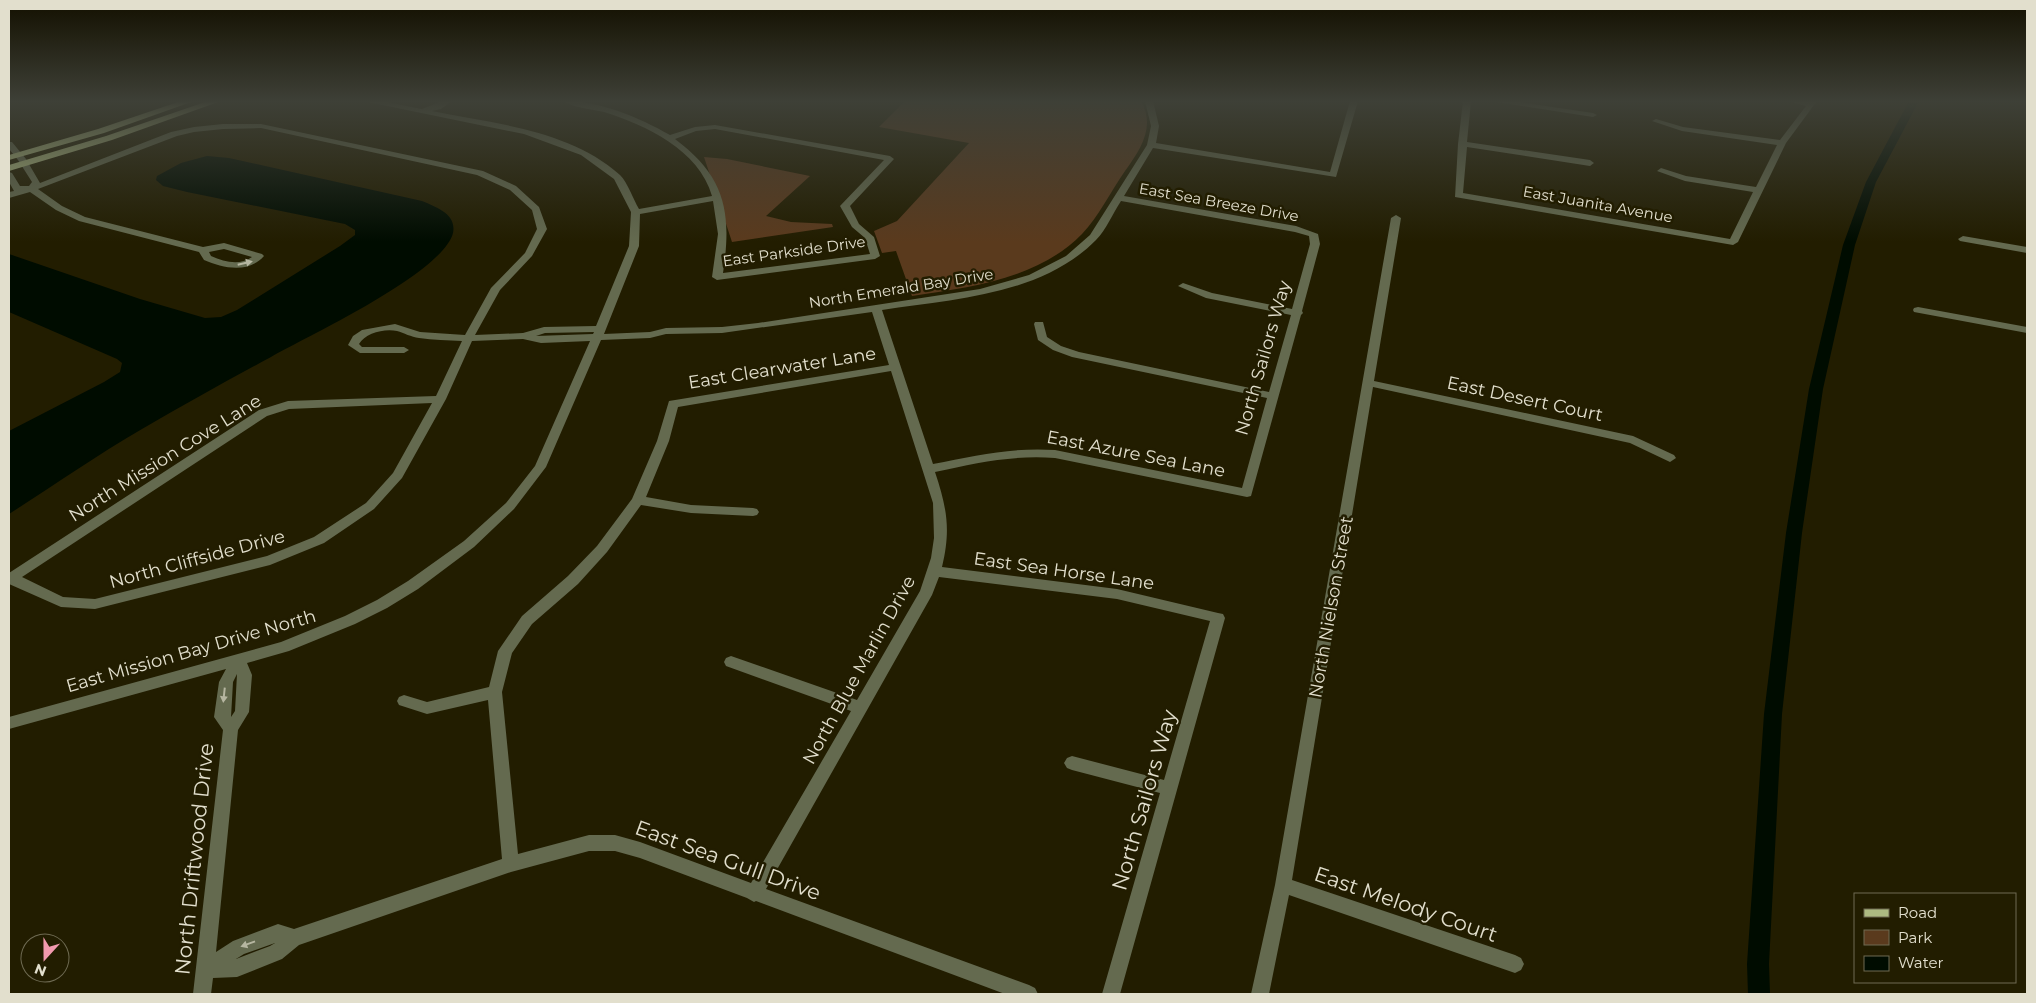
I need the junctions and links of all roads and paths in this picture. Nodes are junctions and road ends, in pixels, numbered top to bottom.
1 (44, 148) edge
2 (76, 148) edge
3 (137, 148) edge
4 (363, 148) edge
5 (570, 148) edge
6 (682, 148) edge
7 (829, 148) edge
8 (1149, 148) edge
9 (1168, 148) edge
10 (1341, 148) edge
11 (1462, 148) edge
12 (1488, 148) edge
13 (1779, 148) edge
14 (13, 157) edge
15 (1590, 163) dead end
16 (23, 164) junction
17 (9, 168) edge
18 (1662, 171) dead end
19 (9, 175) edge
20 (32, 189) junction
21 (1757, 190) junction
22 (9, 195) edge
23 (718, 198) junction
24 (1120, 198) junction
25 (636, 212) junction
26 (1396, 218) dead end
27 (1313, 234) joint
28 (1964, 239) dead end
29 (203, 250) junction
30 (2027, 250) edge
31 (1183, 286) dead end
32 (876, 308) junction
33 (1918, 310) dead end
34 (1298, 313) junction
35 (1039, 324) dead end
36 (2027, 330) edge
37 (598, 333) junction
38 (468, 338) junction
39 (404, 350) dead end
40 (896, 367) junction
41 (1369, 382) junction
42 (1273, 396) junction
43 (440, 399) junction
44 (1670, 458) dead end
45 (930, 469) junction
46 (1247, 493) joint
47 (638, 500) junction
48 (753, 512) dead end
49 (934, 571) junction
50 (10, 579) edge
51 (1218, 618) joint
52 (238, 660) junction
53 (730, 662) dead end
54 (495, 692) junction
55 (404, 701) dead end
56 (862, 708) junction
57 (9, 723) edge
58 (1072, 763) dead end
59 (1169, 788) junction
60 (511, 864) junction
61 (1283, 886) junction
62 (754, 894) junction
63 (1515, 964) dead end
64 (204, 969) junction
65 (202, 994) edge
66 (1030, 994) edge
67 (1110, 994) edge
68 (1260, 994) edge

1 - 14 main road
2 - 16 main road
3 - 20 street, North Cliffside Drive
4 - 38 street, North Cliffside Drive
5 - 25 street
6 - 23 street
7 - 23 street, East Parkside Drive
8 - 24 street, North Emerald Bay Drive
9 - 10 street
11 - 21 street, East Juanita Avenue
12 - 15 street
13 - 21 street
14 - 16 street
16 - 17 main road
16 - 20 street
18 - 21 street
19 - 20 street
20 - 22 street, North Cliffside Drive
20 - 29 street
23 - 25 street
24 - 27 street, East Sea Breeze Drive
24 - 32 street, North Emerald Bay Drive
25 - 37 street, East Mission Bay Drive North
26 - 41 street, North Nielson Street
27 - 34 street, North Sailors Way
28 - 30 street
29 -> 29 street
31 - 34 street
32 - 37 street, North Emerald Bay Drive
32 - 40 street, North Blue Marlin Drive
33 - 36 street
34 - 42 street, North Sailors Way
35 - 42 street
37 - 38 street, North Emerald Bay Drive
37 - 52 street, East Mission Bay Drive North
38 - 39 street, North Emerald Bay Drive
38 - 43 street, North Cliffside Drive
40 - 45 street, North Blue Marlin Drive
40 - 47 street, East Clearwater Lane
41 - 44 street, East Desert Court
41 - 61 street, North Nielson Street
42 - 46 street, North Sailors Way
43 - 50 street, North Mission Cove Lane
43 - 50 street, North Cliffside Drive
45 - 46 street, East Azure Sea Lane
45 - 49 street, North Blue Marlin Drive
47 - 48 street
47 - 54 street
49 - 51 street, East Sea Horse Lane
49 - 56 street, North Blue Marlin Drive
51 - 59 street, North Sailors Way
52 - 57 street, East Mission Bay Drive North
52 - 64 street, North Driftwood Drive
53 - 56 street
54 - 55 street
54 - 60 street
56 - 62 street, North Blue Marlin Drive
58 - 59 street
59 - 67 street, North Sailors Way
60 - 62 street, East Sea Gull Drive
60 - 64 street, East Sea Gull Drive
61 - 63 street, East Melody Court
61 - 68 street, North Nielson Street
62 - 66 street, East Sea Gull Drive
64 - 65 street, North Driftwood Drive

